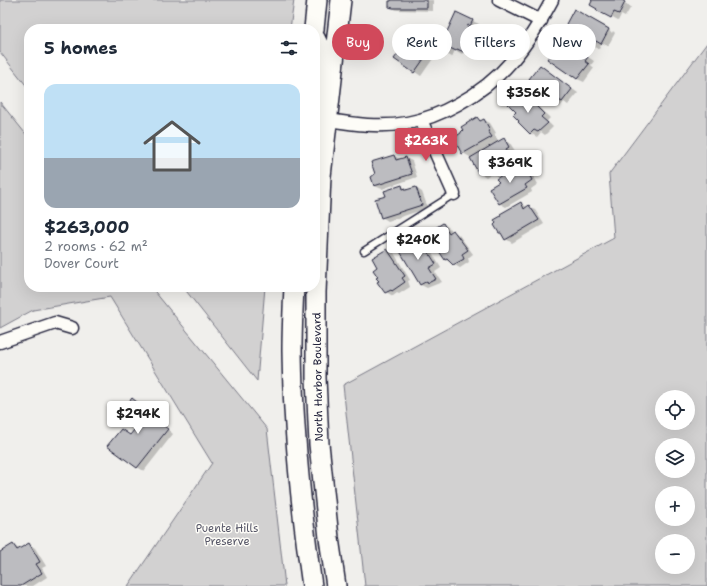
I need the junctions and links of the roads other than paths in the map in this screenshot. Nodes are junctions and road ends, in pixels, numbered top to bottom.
1 (317, 0) edge
2 (341, 0) edge
3 (499, 0) edge
4 (552, 0) edge
5 (541, 21) junction
6 (315, 24) edge
7 (320, 48) edge
8 (320, 65) edge
9 (320, 107) edge
10 (328, 120) junction
11 (421, 120) junction
12 (454, 194) joint
13 (320, 199) edge
14 (364, 251) dead end
15 (294, 292) edge
16 (316, 292) edge
17 (72, 328) dead end
18 (0, 342) edge
19 (312, 586) edge
20 (336, 586) edge

1 - 6 main road
2 - 10 main road, North Harbor Boulevard
3 - 5 street
4 - 5 street
5 - 11 street
7 - 8 main road
9 - 10 main road
10 - 11 street
10 - 13 main road, North Harbor Boulevard
11 - 12 street
12 - 14 lane
15 - 19 main road, North Harbor Boulevard
16 - 20 main road, North Harbor Boulevard
17 - 18 street

